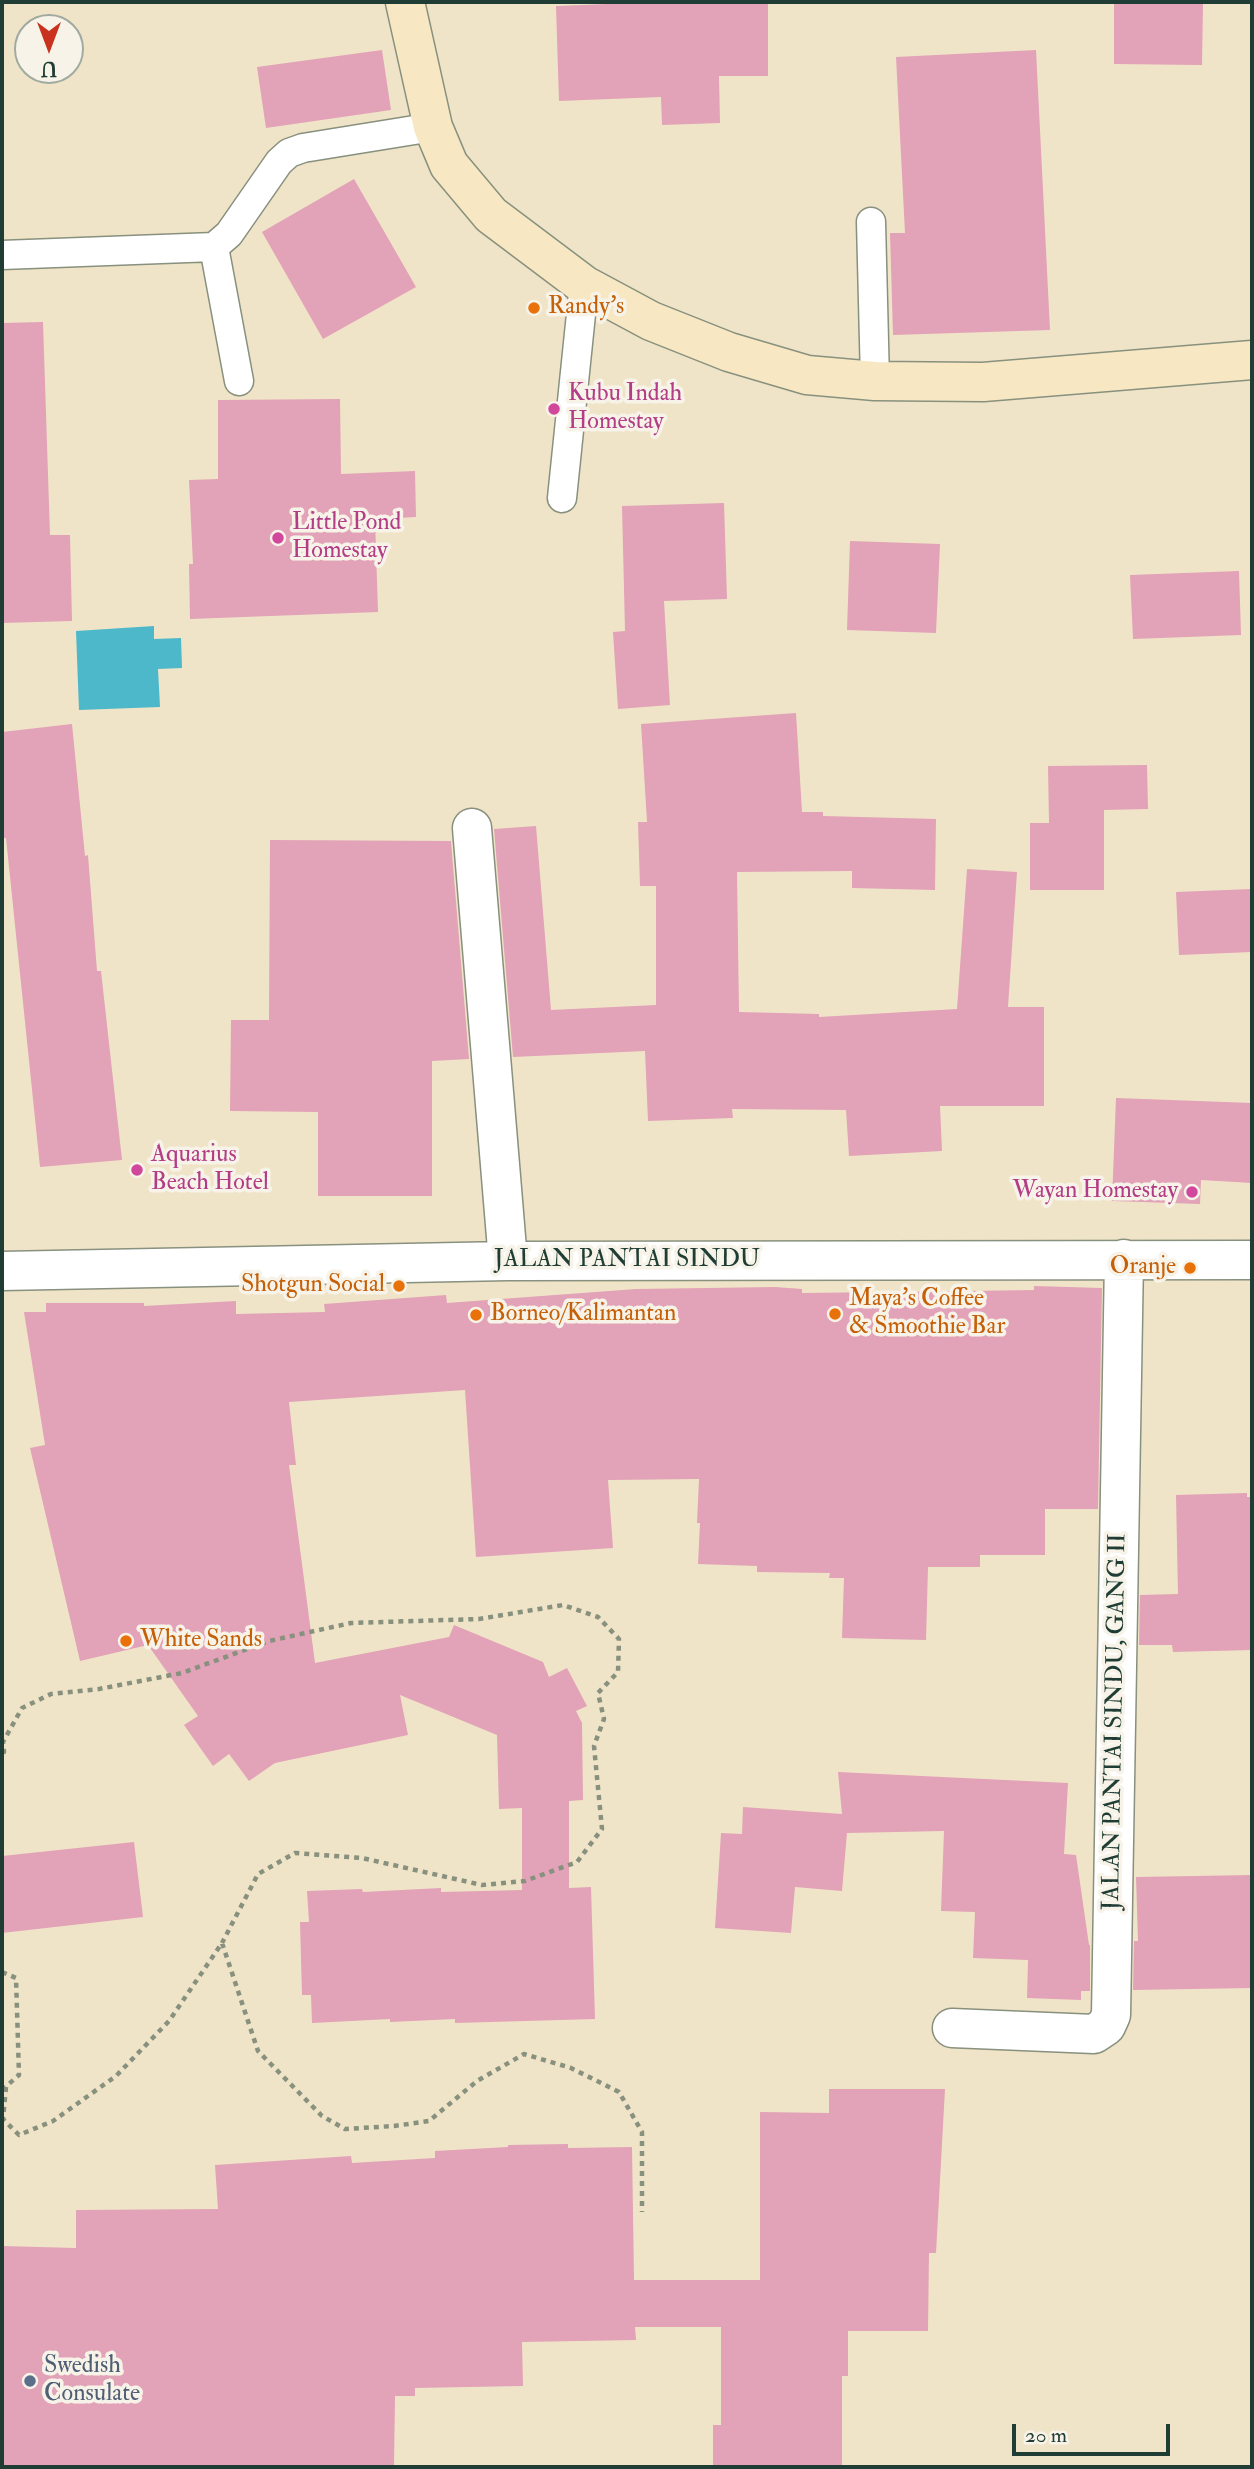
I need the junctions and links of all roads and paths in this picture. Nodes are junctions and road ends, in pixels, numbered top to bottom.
1 (405, 2) edge
2 (433, 127) junction
3 (871, 222) dead end
4 (214, 247) junction
5 (2, 255) edge
6 (584, 285) junction
7 (1252, 360) edge
8 (239, 381) dead end
9 (875, 381) junction
10 (562, 498) dead end
11 (472, 828) dead end
12 (1124, 1259) junction
13 (1252, 1260) edge
14 (508, 1261) junction
15 (2, 1270) edge
16 (2, 1752) edge
17 (222, 1943) junction
18 (2, 1972) edge
19 (952, 2028) dead end
20 (4, 2088) edge
21 (642, 2212) dead end

1 - 2 street
2 - 4 lane
2 - 6 street
3 - 9 lane
4 - 5 lane
4 - 8 lane
6 - 9 street
6 - 10 lane
7 - 9 street
11 - 14 street
12 - 13 street, JALAN PANTAI SINDU
12 - 14 street, JALAN PANTAI SINDU
12 - 19 street, JALAN PANTAI SINDU, GANG II
14 - 15 street, JALAN PANTAI SINDU
16 - 17 path
17 - 20 path
17 - 21 path
18 - 20 path

